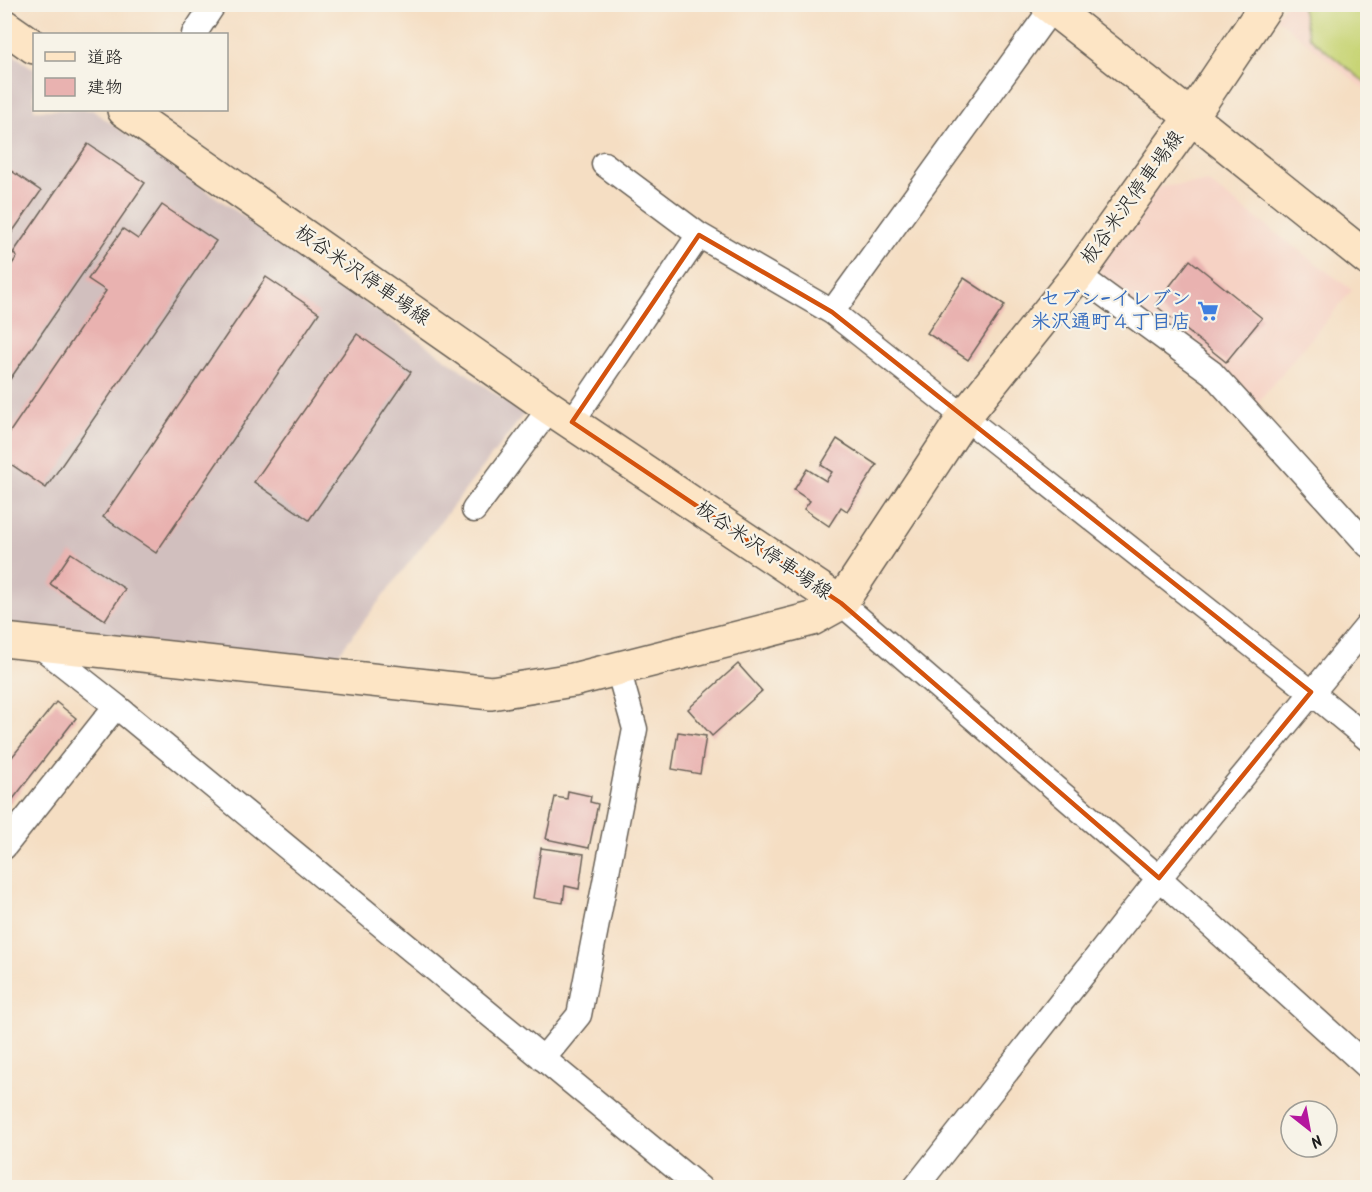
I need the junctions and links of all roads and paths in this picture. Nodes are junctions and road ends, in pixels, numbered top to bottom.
1 (214, 4) edge
2 (1267, 4) edge
3 (1050, 6) edge
4 (4, 26) edge
5 (195, 33) edge
6 (33, 46) edge
7 (136, 113) edge
8 (1191, 117) junction
9 (604, 164) dead end
10 (699, 235) junction
11 (1368, 259) edge
12 (1078, 275) junction
13 (832, 312) junction
14 (561, 415) junction
15 (964, 417) junction
16 (474, 510) dead end
17 (1368, 545) edge
18 (841, 603) junction
19 (1368, 625) edge
20 (14, 643) edge
21 (618, 669) junction
22 (1311, 692) junction
23 (116, 706) junction
24 (1368, 740) edge
25 (4, 847) edge
26 (1159, 878) junction
27 (543, 1059) junction
28 (1368, 1067) edge
29 (700, 1188) edge
30 (915, 1188) edge

1 - 5 street
2 - 8 main road
3 - 8 main road
3 - 13 street
4 - 6 main road
7 - 14 main road, 板谷米沢停車場線
8 - 11 main road, 板谷米沢停車場線
8 - 12 main road, 板谷米沢停車場線
9 - 10 street
10 - 13 street
10 - 14 street
12 - 15 main road, 板谷米沢停車場線
12 - 17 street
13 - 15 street
14 - 16 street
14 - 18 main road, 板谷米沢停車場線
15 - 18 main road, 板谷米沢停車場線
15 - 22 street
18 - 21 main road
18 - 26 street
19 - 22 street
20 - 21 main road
20 - 23 street
21 - 27 street
22 - 24 street
22 - 26 street
23 - 25 street
23 - 27 street
26 - 28 street
26 - 30 street
27 - 29 street

